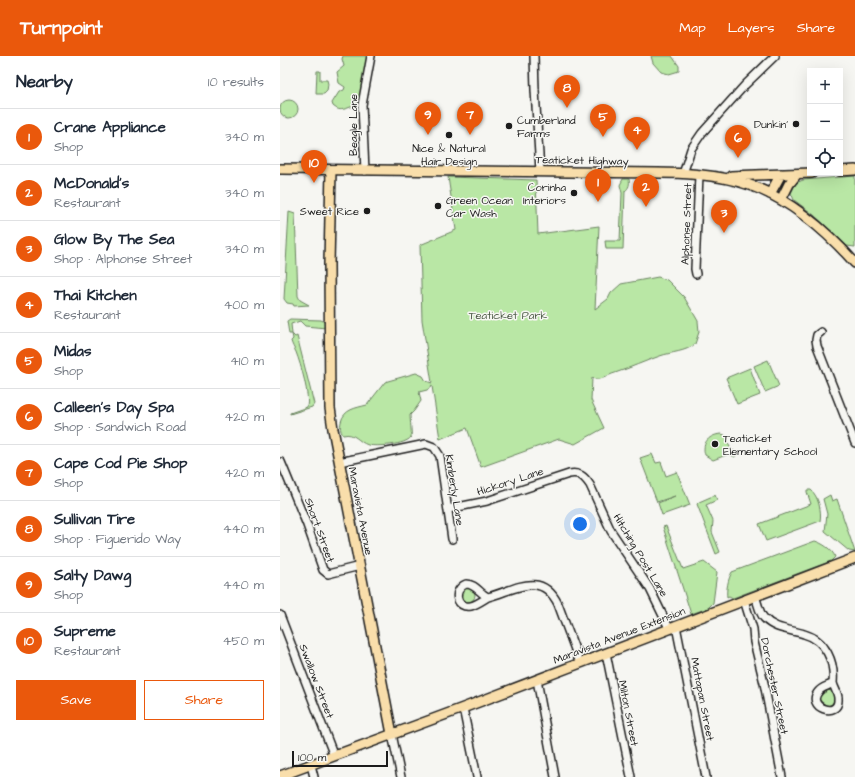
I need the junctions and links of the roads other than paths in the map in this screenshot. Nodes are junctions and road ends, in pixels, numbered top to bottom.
1 (371, 56) edge
2 (534, 56) edge
3 (775, 56) edge
4 (280, 169) edge
5 (331, 170) junction
6 (855, 170) edge
7 (364, 171) junction
8 (540, 171) junction
9 (843, 171) edge
10 (807, 173) edge
11 (683, 174) junction
12 (781, 174) junction
13 (797, 174) junction
14 (700, 175) junction
15 (713, 176) junction
16 (770, 194) junction
17 (781, 200) junction
18 (855, 263) edge
19 (696, 274) dead end
20 (821, 332) dead end
21 (855, 443) edge
22 (281, 462) dead end
23 (339, 462) junction
24 (579, 474) joint
25 (448, 509) junction
26 (452, 539) dead end
27 (855, 558) edge
28 (360, 566) junction
29 (755, 596) junction
30 (488, 597) dead end
31 (744, 600) junction
32 (280, 615) edge
33 (673, 627) junction
34 (606, 653) junction
35 (580, 663) junction
36 (537, 680) junction
37 (833, 683) dead end
38 (463, 708) junction
39 (392, 734) junction
40 (334, 756) junction
41 (311, 765) junction
42 (280, 776) edge
43 (314, 777) edge
44 (401, 777) edge
45 (477, 777) edge
46 (554, 777) edge
47 (631, 777) edge
48 (706, 777) edge
49 (782, 777) edge

1 - 7 street, Beagle Lane
2 - 8 street
3 - 11 street
4 - 5 main road, Teaticket Highway
5 - 7 main road, Teaticket Highway
5 - 23 main road, Maravista Avenue
6 - 9 main road
7 - 8 main road, Teaticket Highway
8 - 11 main road, Teaticket Highway
10 - 13 main road
11 - 14 main road, Teaticket Highway
12 - 13 main road
12 - 15 main road
12 - 16 main road
13 - 17 main road
14 - 15 main road, Teaticket Highway
14 - 19 street, Alphonse Street
15 - 16 main road, Teaticket Highway
16 - 17 main road, Teaticket Highway
17 - 18 main road, Teaticket Highway
20 - 21 street
22 - 28 street, Short Street
23 - 25 street, Kimberly Lane
23 - 28 main road, Maravista Avenue
24 - 25 street, Hickory Lane
24 - 33 street, Hitching Post Lane
25 - 26 street, Kimberly Lane
27 - 29 main road, Maravista Avenue Extension
28 - 39 main road, Maravista Avenue
29 - 31 main road, Maravista Avenue Extension
29 - 37 street
30 - 35 street
31 - 33 main road, Maravista Avenue Extension
31 - 49 street, Dorchester Street
32 - 40 street, Swallow Street
33 - 34 main road, Maravista Avenue Extension
33 - 48 street, Mattapan Street
34 - 35 main road, Maravista Avenue Extension
34 - 47 street, Milton Street
35 - 36 main road, Maravista Avenue Extension
36 - 38 main road, Maravista Avenue Extension
36 - 46 street
38 - 39 main road, Maravista Avenue Extension
38 - 45 street
39 - 40 main road
39 - 44 street
40 - 41 main road
41 - 42 main road
41 - 43 street

